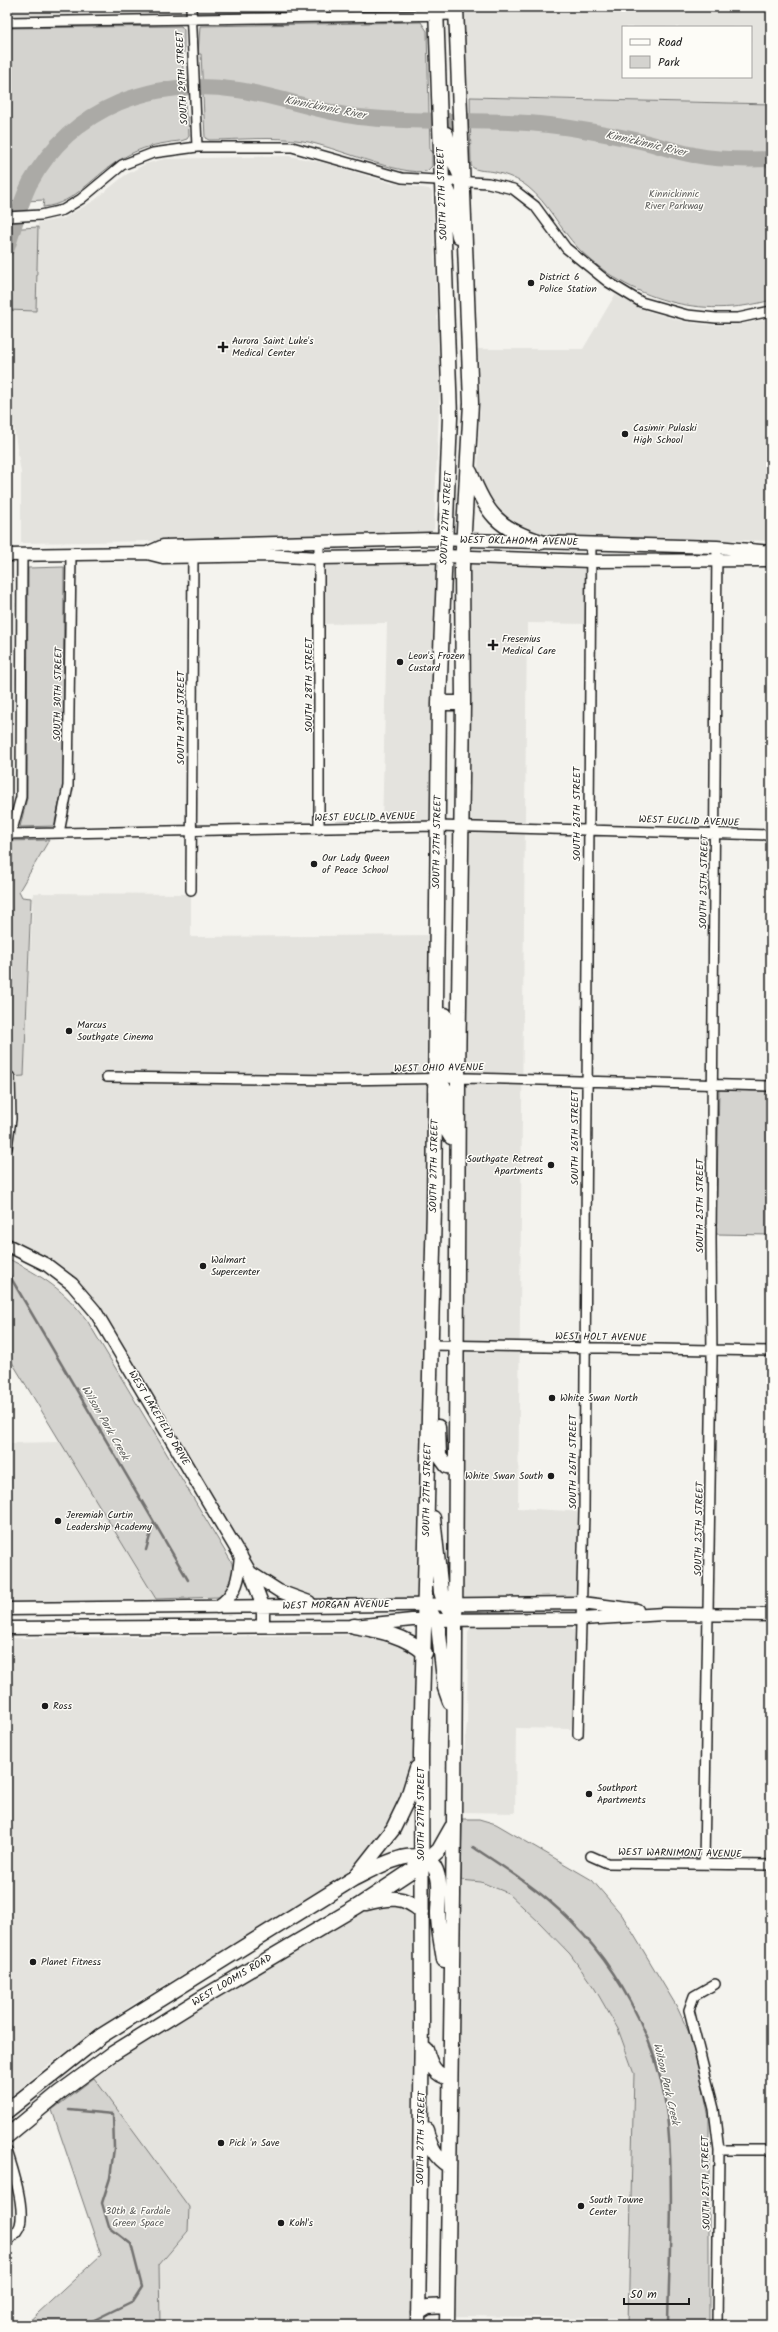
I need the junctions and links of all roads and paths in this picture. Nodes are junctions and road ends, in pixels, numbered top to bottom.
1 (191, 7) edge
2 (435, 11) edge
3 (456, 11) edge
4 (191, 19) junction
5 (7, 22) edge
6 (196, 147) junction
7 (451, 151) junction
8 (442, 182) junction
9 (464, 182) junction
10 (7, 217) edge
11 (466, 261) junction
12 (446, 298) junction
13 (771, 311) edge
14 (468, 319) junction
15 (468, 468) junction
16 (445, 540) junction
17 (464, 540) junction
18 (366, 541) junction
19 (319, 542) junction
20 (541, 542) junction
21 (591, 543) junction
22 (717, 547) junction
23 (193, 551) junction
24 (771, 552) edge
25 (71, 554) junction
26 (7, 555) edge
27 (22, 555) junction
28 (444, 556) junction
29 (367, 557) junction
30 (462, 557) junction
31 (319, 558) junction
32 (717, 560) junction
33 (771, 560) edge
34 (590, 561) junction
35 (439, 703) junction
36 (463, 704) junction
37 (437, 826) junction
38 (460, 827) junction
39 (319, 828) junction
40 (588, 830) junction
41 (192, 831) junction
42 (59, 833) junction
43 (715, 833) junction
44 (9, 834) edge
45 (771, 835) edge
46 (190, 890) dead end
47 (437, 995) junction
48 (108, 1077) dead end
49 (10, 1078) dead end
50 (458, 1078) junction
51 (436, 1080) junction
52 (586, 1082) junction
53 (712, 1085) junction
54 (771, 1086) edge
55 (457, 1146) junction
56 (7, 1148) edge
57 (7, 1245) edge
58 (433, 1248) junction
59 (456, 1262) junction
60 (431, 1345) junction
61 (455, 1345) junction
62 (584, 1348) junction
63 (712, 1350) junction
64 (771, 1351) edge
65 (430, 1388) junction
66 (454, 1467) junction
67 (427, 1484) junction
68 (241, 1556) junction
69 (250, 1572) junction
70 (582, 1603) junction
71 (426, 1604) junction
72 (449, 1604) junction
73 (264, 1606) junction
74 (320, 1606) junction
75 (217, 1607) junction
76 (7, 1609) edge
77 (664, 1614) junction
78 (707, 1614) junction
79 (771, 1616) edge
80 (582, 1619) junction
81 (430, 1620) junction
82 (455, 1620) junction
83 (263, 1626) junction
84 (354, 1626) junction
85 (7, 1628) edge
86 (424, 1653) junction
87 (454, 1713) junction
88 (578, 1734) dead end
89 (421, 1754) junction
90 (454, 1824) junction
91 (591, 1856) dead end
92 (424, 1859) junction
93 (704, 1864) junction
94 (771, 1865) edge
95 (353, 1879) junction
96 (358, 1906) junction
97 (422, 1912) junction
98 (301, 1914) junction
99 (275, 1954) junction
100 (715, 1984) dead end
101 (176, 1989) junction
102 (202, 1998) junction
103 (450, 2008) junction
104 (422, 2040) junction
105 (450, 2078) junction
106 (422, 2108) junction
107 (7, 2111) edge
108 (7, 2136) edge
109 (719, 2150) junction
110 (771, 2150) edge
111 (7, 2151) edge
112 (421, 2160) junction
113 (449, 2166) junction
114 (448, 2190) junction
115 (7, 2242) edge
116 (447, 2306) junction
117 (418, 2319) edge
118 (447, 2325) edge
119 (717, 2325) edge

1 - 4 street, SOUTH 29TH STREET
2 - 3 street
2 - 4 street
2 - 7 main road, SOUTH 27TH STREET
3 - 7 main road, SOUTH 27TH STREET
4 - 5 street
4 - 6 street, SOUTH 29TH STREET
6 - 8 street
6 - 10 street
7 - 8 main road, SOUTH 27TH STREET
7 - 9 main road, SOUTH 27TH STREET
8 - 9 street
8 - 11 main road
8 - 12 main road, SOUTH 27TH STREET
9 - 11 main road, SOUTH 27TH STREET
9 - 13 street
11 - 14 main road, SOUTH 27TH STREET
12 - 14 main road
12 - 16 main road, SOUTH 27TH STREET
14 - 15 main road, SOUTH 27TH STREET
15 - 17 main road, SOUTH 27TH STREET
15 - 20 main road
16 - 17 street, WEST OKLAHOMA AVENUE
16 - 18 street, WEST OKLAHOMA AVENUE
16 - 28 main road, SOUTH 27TH STREET
17 - 20 street, WEST OKLAHOMA AVENUE
17 - 30 main road, SOUTH 27TH STREET
18 - 19 street, WEST OKLAHOMA AVENUE
18 - 29 street
19 - 23 street, WEST OKLAHOMA AVENUE
19 - 31 street, SOUTH 28TH STREET
20 - 21 street, WEST OKLAHOMA AVENUE
21 - 22 street, WEST OKLAHOMA AVENUE
21 - 34 street, SOUTH 26TH STREET
22 - 24 street, WEST OKLAHOMA AVENUE
22 - 32 street, SOUTH 25TH STREET
23 - 25 street, WEST OKLAHOMA AVENUE
23 - 31 street, WEST OKLAHOMA AVENUE
23 - 41 street, SOUTH 29TH STREET
25 - 27 street, WEST OKLAHOMA AVENUE
25 - 42 street, SOUTH 30TH STREET
26 - 27 street, WEST OKLAHOMA AVENUE
27 - 44 street
28 - 29 street, WEST OKLAHOMA AVENUE
28 - 30 street, WEST OKLAHOMA AVENUE
28 - 35 main road, SOUTH 27TH STREET
29 - 31 street, WEST OKLAHOMA AVENUE
30 - 34 street, WEST OKLAHOMA AVENUE
30 - 36 main road, SOUTH 27TH STREET
31 - 39 street, SOUTH 28TH STREET
32 - 33 street, WEST OKLAHOMA AVENUE
32 - 34 street, WEST OKLAHOMA AVENUE
32 - 43 street, SOUTH 25TH STREET
34 - 40 street, SOUTH 26TH STREET
35 - 36 main road
35 - 37 main road, SOUTH 27TH STREET
36 - 38 main road, SOUTH 27TH STREET
37 - 38 street, WEST EUCLID AVENUE
37 - 39 street, WEST EUCLID AVENUE
37 - 47 main road, SOUTH 27TH STREET
38 - 40 street, WEST EUCLID AVENUE
38 - 50 main road, SOUTH 27TH STREET
39 - 41 street, WEST EUCLID AVENUE
40 - 43 street, WEST EUCLID AVENUE
40 - 52 street, SOUTH 26TH STREET
41 - 42 street, WEST EUCLID AVENUE
41 - 46 street, SOUTH 29TH STREET
42 - 44 street, WEST EUCLID AVENUE
43 - 45 street, WEST EUCLID AVENUE
43 - 53 street, SOUTH 25TH STREET
47 - 50 main road
47 - 51 main road, SOUTH 27TH STREET
48 - 51 street, WEST OHIO AVENUE
49 - 56 street
50 - 51 street, WEST OHIO AVENUE
50 - 52 street, WEST OHIO AVENUE
50 - 55 main road, SOUTH 27TH STREET
51 - 55 main road
51 - 58 main road, SOUTH 27TH STREET
52 - 53 street, WEST OHIO AVENUE
52 - 62 street, SOUTH 26TH STREET
53 - 54 street, WEST OHIO AVENUE
53 - 63 street, SOUTH 25TH STREET
55 - 59 main road, SOUTH 27TH STREET
57 - 68 street, WEST LAKEFIELD DRIVE
58 - 59 main road
58 - 60 main road, SOUTH 27TH STREET
59 - 61 main road, SOUTH 27TH STREET
60 - 61 street, WEST HOLT AVENUE
60 - 65 main road, SOUTH 27TH STREET
61 - 62 street, WEST HOLT AVENUE
61 - 66 main road, SOUTH 27TH STREET
62 - 63 street, WEST HOLT AVENUE
62 - 70 street, SOUTH 26TH STREET
63 - 64 street, WEST HOLT AVENUE
63 - 78 street, SOUTH 25TH STREET
65 - 66 main road
65 - 67 main road, SOUTH 27TH STREET
66 - 72 main road, SOUTH 27TH STREET
67 - 71 main road, SOUTH 27TH STREET
67 - 72 main road
68 - 69 street, WEST LAKEFIELD DRIVE
68 - 75 street
69 - 73 street, WEST LAKEFIELD DRIVE
69 - 74 street
70 - 72 street, WEST MORGAN AVENUE
70 - 77 street, WEST MORGAN AVENUE
70 - 80 street, SOUTH 26TH STREET
71 - 72 street, WEST MORGAN AVENUE
71 - 74 street, WEST MORGAN AVENUE
71 - 81 main road
72 - 82 main road
73 - 74 street, WEST MORGAN AVENUE
73 - 75 street, WEST MORGAN AVENUE
73 - 83 street, WEST LAKEFIELD DRIVE
75 - 76 street, WEST MORGAN AVENUE
77 - 78 street, WEST MORGAN AVENUE
77 - 80 street, WEST MORGAN AVENUE
78 - 79 street, WEST MORGAN AVENUE
78 - 93 street, SOUTH 25TH STREET
80 - 82 street, WEST MORGAN AVENUE
80 - 88 street, SOUTH 26TH STREET
81 - 82 street, WEST MORGAN AVENUE
81 - 84 street, WEST MORGAN AVENUE
81 - 86 main road, SOUTH 27TH STREET
81 - 87 main road
82 - 87 main road
83 - 84 street, WEST MORGAN AVENUE
83 - 85 street, WEST MORGAN AVENUE
84 - 86 main road
86 - 89 main road, SOUTH 27TH STREET
87 - 90 main road
89 - 92 main road, SOUTH 27TH STREET
89 - 95 main road
90 - 92 main road, WEST LOOMIS ROAD
90 - 103 main road
91 - 93 street, WEST WARNIMONT AVENUE
92 - 95 main road
92 - 96 main road, WEST LOOMIS ROAD
92 - 97 main road, SOUTH 27TH STREET
92 - 103 main road
93 - 94 street, WEST WARNIMONT AVENUE
95 - 98 main road
96 - 97 main road
96 - 99 main road, WEST LOOMIS ROAD
97 - 104 main road, SOUTH 27TH STREET
98 - 99 main road
98 - 101 main road
99 - 102 main road, WEST LOOMIS ROAD
100 - 109 street, SOUTH 25TH STREET
101 - 102 main road
101 - 107 main road
102 - 108 main road, WEST LOOMIS ROAD
103 - 105 main road
104 - 105 main road
104 - 106 main road, SOUTH 27TH STREET
105 - 113 main road
106 - 112 main road, SOUTH 27TH STREET
106 - 113 main road
109 - 110 street
109 - 119 street, SOUTH 25TH STREET
111 - 115 street
112 - 114 main road
112 - 117 main road, SOUTH 27TH STREET
113 - 114 main road
114 - 116 main road
116 - 117 main road
116 - 118 main road

